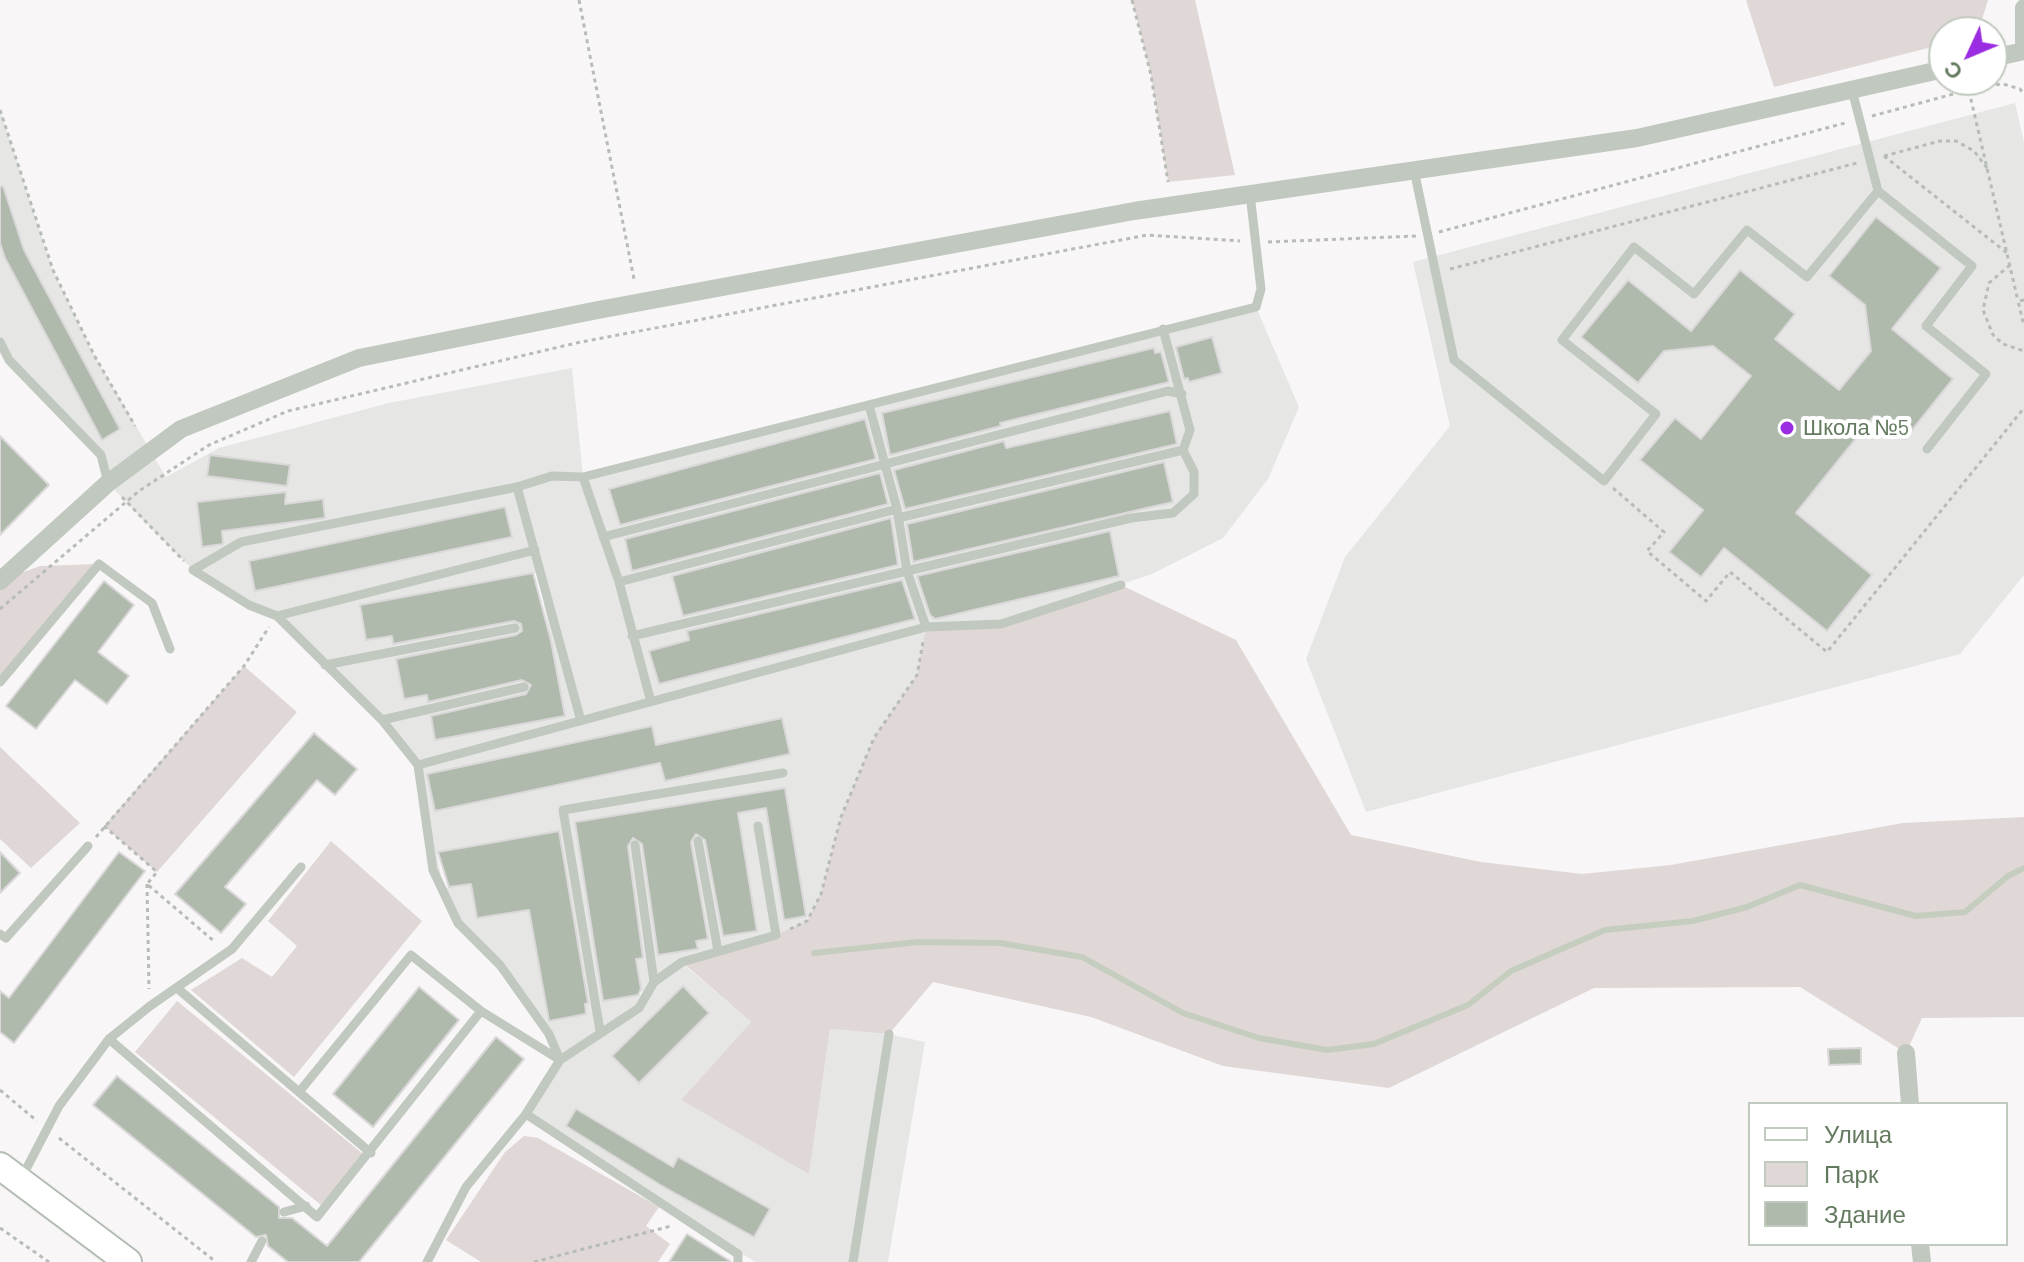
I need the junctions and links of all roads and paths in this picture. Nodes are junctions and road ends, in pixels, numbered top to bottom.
1 (579, 0) edge
2 (1132, 0) edge
3 (2024, 8) edge
4 (2024, 51) edge
5 (1928, 73) edge
6 (1852, 90) junction
7 (1946, 96) edge
8 (1970, 96) edge
9 (0, 110) edge
10 (1860, 119) junction
11 (1884, 155) junction
12 (1870, 159) junction
13 (1987, 168) junction
14 (1414, 170) junction
15 (1168, 182) dead end
16 (1878, 191) junction
17 (1250, 194) junction
18 (1428, 235) junction
19 (1255, 242) junction
20 (2007, 253) junction
21 (2010, 265) junction
22 (1436, 273) junction
23 (634, 279) dead end
24 (2024, 300) edge
25 (2018, 301) junction
26 (2024, 326) edge
27 (1163, 329) junction
28 (0, 342) edge
29 (2024, 351) edge
30 (1182, 394) junction
31 (869, 405) junction
32 (2024, 408) edge
33 (135, 426) dead end
34 (1927, 449) dead end
35 (1183, 450) junction
36 (886, 462) junction
37 (583, 477) junction
38 (1604, 481) junction
39 (108, 483) junction
40 (517, 487) junction
41 (126, 502) junction
42 (897, 513) junction
43 (603, 537) junction
44 (535, 550) junction
45 (193, 570) junction
46 (907, 571) junction
47 (1, 579) edge
48 (619, 582) junction
49 (1121, 585) dead end
50 (0, 609) edge
51 (277, 616) junction
52 (926, 627) junction
53 (515, 628) dead end
54 (632, 636) junction
55 (170, 649) dead end
56 (325, 665) junction
57 (0, 682) edge
58 (524, 687) dead end
59 (651, 702) junction
60 (382, 720) junction
61 (581, 721) junction
62 (418, 765) junction
63 (783, 773) dead end
64 (104, 826) junction
65 (758, 826) dead end
66 (698, 841) dead end
67 (635, 845) dead end
68 (88, 846) joint
69 (301, 867) dead end
70 (147, 884) junction
71 (0, 934) edge
72 (776, 935) junction
73 (718, 951) junction
74 (227, 953) junction
75 (654, 982) junction
76 (177, 988) junction
77 (150, 1006) junction
78 (481, 1011) junction
79 (600, 1031) junction
80 (889, 1034) dead end
81 (109, 1039) junction
82 (1906, 1053) dead end
83 (560, 1060) junction
84 (0, 1090) edge
85 (299, 1092) junction
86 (1910, 1102) edge
87 (526, 1114) junction
88 (47, 1129) junction
89 (371, 1153) junction
90 (10, 1173) edge
91 (306, 1206) junction
92 (284, 1212) dead end
93 (690, 1220) junction
94 (0, 1228) edge
95 (262, 1241) dead end
96 (49, 1262) edge
97 (128, 1262) edge
98 (216, 1262) edge
99 (251, 1262) edge
100 (427, 1262) edge
101 (534, 1262) edge
102 (738, 1262) edge
103 (853, 1262) edge

1 - 23 path
2 - 15 path
3 - 4 street
5 - 6 street
6 - 10 lane
6 - 14 street
7 - 10 path
8 - 13 path
9 - 33 path
10 - 12 lane
10 - 18 path
11 - 12 path
11 - 13 path
11 - 20 path
12 - 16 lane
12 - 22 path
13 - 20 path
14 - 17 street
14 - 18 lane
16 - 34 lane
16 - 38 lane
17 - 19 lane
17 - 39 street
18 - 19 path
18 - 22 lane
19 - 27 lane
19 - 41 path
20 - 21 path
21 - 25 path
21 - 29 path
22 - 38 lane
24 - 25 path
25 - 26 path
27 - 30 lane
27 - 31 lane
28 - 39 lane
30 - 35 lane
30 - 36 lane
31 - 36 lane
31 - 37 lane
32 - 38 path
35 - 42 lane
35 - 46 lane
36 - 42 lane
36 - 43 lane
37 - 40 lane
37 - 43 lane
39 - 41 path
39 - 47 street
40 - 44 lane
40 - 45 lane
41 - 45 path
41 - 50 path
42 - 46 lane
42 - 48 lane
43 - 48 lane
44 - 51 lane
44 - 61 lane
45 - 51 lane
46 - 52 lane
46 - 54 lane
48 - 54 lane
49 - 52 lane
51 - 56 lane
51 - 64 path
52 - 59 lane
52 - 72 path
53 - 56 lane
54 - 59 lane
55 - 57 lane
56 - 60 lane
58 - 60 lane
59 - 61 lane
60 - 62 lane
61 - 62 lane
62 - 83 lane
63 - 79 lane
64 - 68 path
64 - 70 path
65 - 72 lane
66 - 73 lane
67 - 75 lane
68 - 71 lane
69 - 74 lane
70 - 74 path
70 - 77 path
72 - 73 lane
73 - 75 lane
74 - 76 lane
75 - 79 lane
76 - 77 lane
76 - 85 lane
77 - 81 lane
78 - 83 lane
78 - 85 lane
78 - 89 lane
79 - 83 lane
80 - 103 lane
81 - 88 lane
81 - 91 lane
82 - 86 street
83 - 87 lane
84 - 88 path
85 - 89 lane
87 - 93 lane
87 - 100 lane
88 - 90 lane
88 - 98 path
89 - 91 lane
90 - 97 main road
91 - 92 lane
93 - 101 path
93 - 102 lane
94 - 96 path
95 - 99 lane

